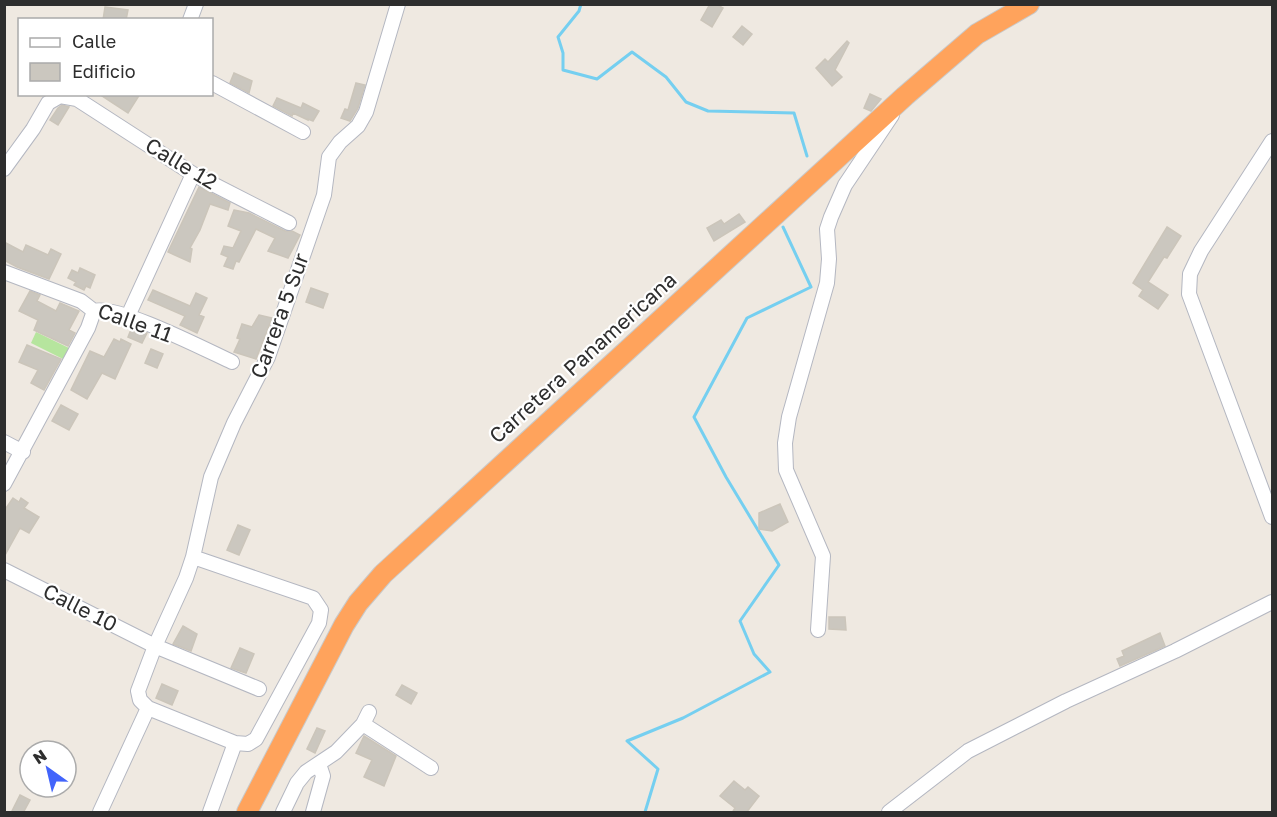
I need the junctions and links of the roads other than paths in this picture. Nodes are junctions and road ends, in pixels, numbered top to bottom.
1 (398, 4) edge
2 (1029, 4) edge
3 (213, 84) edge
4 (905, 96) junction
5 (79, 97) edge
6 (303, 132) dead end
7 (1272, 141) edge
8 (4, 169) edge
9 (193, 174) junction
10 (290, 223) dead end
11 (4, 272) edge
12 (94, 311) junction
13 (128, 316) junction
14 (232, 362) dead end
15 (4, 441) edge
16 (23, 452) junction
17 (4, 484) edge
18 (1272, 517) edge
19 (193, 556) junction
20 (4, 570) edge
21 (1272, 602) edge
22 (818, 630) dead end
23 (155, 646) junction
24 (259, 689) dead end
25 (144, 704) junction
26 (236, 743) junction
27 (319, 764) junction
28 (432, 768) dead end
29 (100, 813) edge
30 (210, 813) edge
31 (247, 813) edge
32 (283, 813) edge
33 (312, 813) edge
34 (889, 813) edge

1 - 19 street, Carrera 5 Sur
2 - 4 highway, Carretera Panamericana
3 - 6 street
4 - 22 street
4 - 31 highway, Carretera Panamericana
5 - 8 street
5 - 9 street, Calle 12
7 - 18 street
9 - 10 street, Calle 12
9 - 13 street
11 - 12 street, Calle 11
12 - 13 street, Calle 11
12 - 16 street
13 - 14 street, Calle 11
15 - 16 street
16 - 17 street
19 - 23 street, Carrera 5 Sur
19 - 26 street
20 - 23 street, Calle 10
21 - 34 street
23 - 24 street, Calle 10
23 - 25 street, Carrera 5 Sur
25 - 26 street
25 - 29 street, Carrera 5 Sur
26 - 30 street
27 - 28 street
27 - 32 street
27 - 33 street

